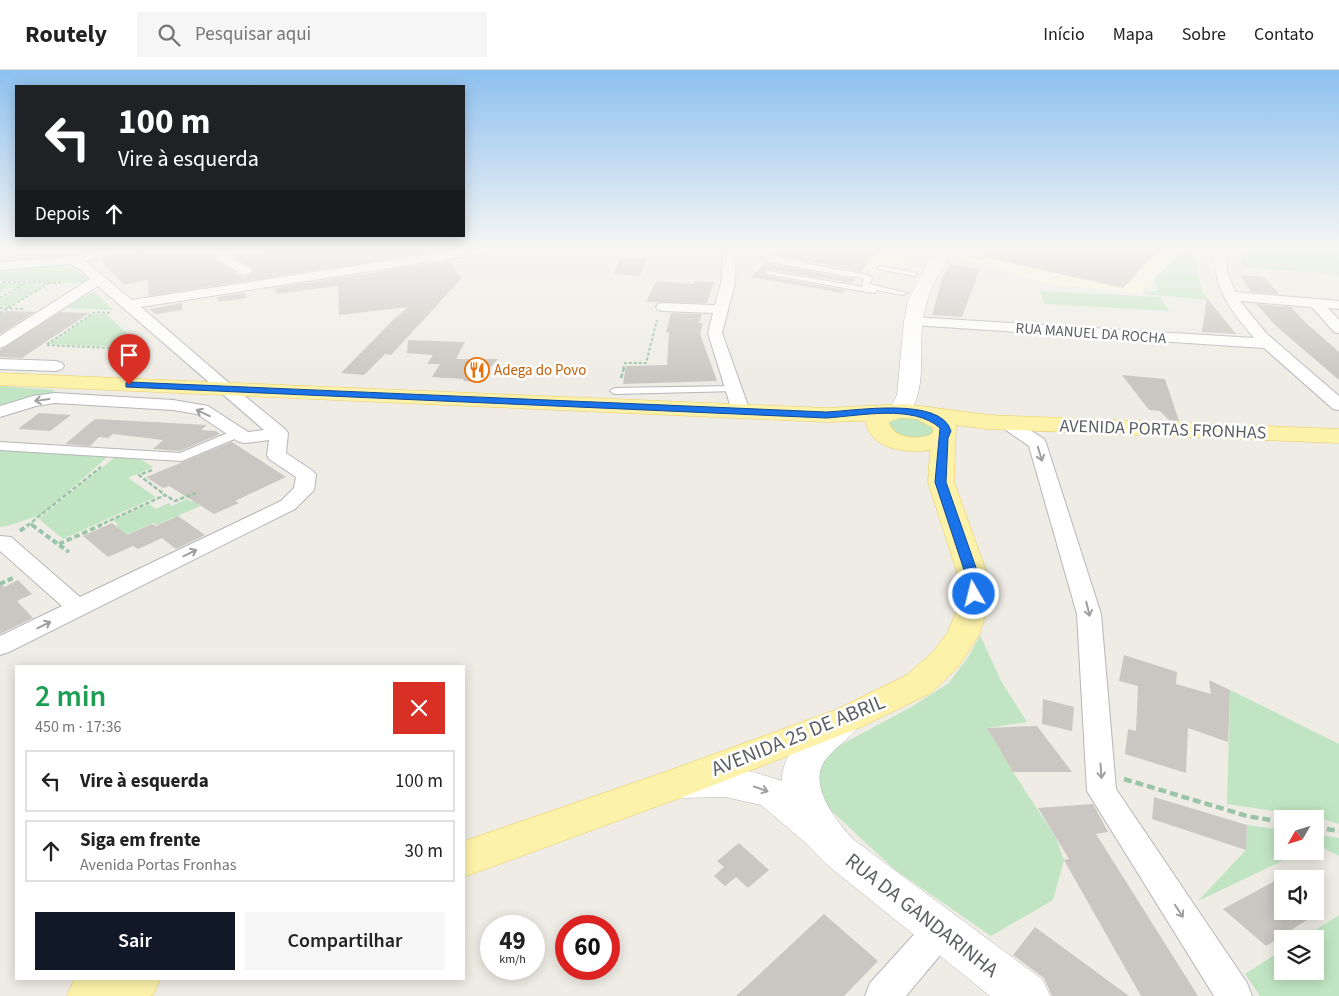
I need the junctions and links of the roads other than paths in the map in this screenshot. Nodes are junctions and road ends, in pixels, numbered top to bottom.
1 (79, 292) edge
2 (115, 292) edge
3 (207, 292) edge
4 (726, 292) edge
5 (890, 292) edge
6 (891, 292) edge
7 (904, 292) edge
8 (920, 292) edge
9 (1227, 292) edge
10 (902, 295) junction
11 (1229, 296) junction
12 (131, 304) junction
13 (1316, 304) junction
14 (1339, 306) edge
15 (721, 309) junction
16 (660, 313) road end
17 (913, 321) junction
18 (1339, 329) edge
19 (0, 343) edge
20 (1270, 344) junction
21 (0, 364) edge
22 (56, 366) dead end
23 (0, 379) edge
24 (734, 388) junction
25 (225, 389) junction
26 (614, 391) dead end
27 (1339, 405) edge
28 (741, 411) junction
29 (0, 412) edge
30 (924, 414) junction
31 (895, 419) junction
32 (997, 422) junction
33 (280, 433) junction
34 (945, 434) junction
35 (241, 435) junction
36 (1339, 436) edge
37 (0, 446) edge
38 (276, 456) junction
39 (941, 482) junction
40 (3, 542) dead end
41 (78, 608) junction
42 (0, 646) edge
43 (847, 719) junction
44 (678, 783) junction
45 (821, 832) junction
46 (465, 859) edge
47 (940, 930) junction
48 (134, 980) edge
49 (90, 996) edge
50 (883, 996) edge
51 (1027, 996) edge
52 (1234, 996) edge

1 - 19 street
2 - 12 street
3 - 12 street
4 - 15 street
5 - 10 lane
6 - 10 lane
7 - 10 main road
8 - 17 main road
9 - 11 street
10 - 17 main road
11 - 13 street
11 - 20 street
12 - 25 street
13 - 14 street
13 - 18 street
15 - 16 street
15 - 24 street
17 - 20 street, RUA MANUEL DA ROCHA
17 - 31 main road
20 - 27 street
21 - 22 street
23 - 25 main road
24 - 26 lane
24 - 28 street
25 - 28 main road
25 - 33 street
28 - 31 main road
35 -> 29 street
30 - 31 main road, AVENIDA PORTAS FRONHAS
30 - 32 main road, AVENIDA PORTAS FRONHAS
30 - 34 main road
31 - 34 main road, AVENIDA PORTAS FRONHAS
31 - 39 main road, AVENIDA 25 DE ABRIL
32 - 34 main road, AVENIDA PORTAS FRONHAS
32 - 36 main road, AVENIDA PORTAS FRONHAS
32 -> 52 street
33 - 35 street
33 - 38 street
34 - 39 main road, AVENIDA 25 DE ABRIL
35 - 37 street
35 - 38 street
41 -> 38 street
39 - 43 main road, AVENIDA 25 DE ABRIL
40 - 41 street
42 -> 41 street
43 - 44 main road, AVENIDA 25 DE ABRIL
43 - 45 main road
44 -> 45 main road
44 - 46 main road, AVENIDA 25 DE ABRIL
45 - 47 main road, RUA DA GANDARINHA
47 - 50 street
47 - 51 main road, RUA DA GANDARINHA
48 - 49 main road

